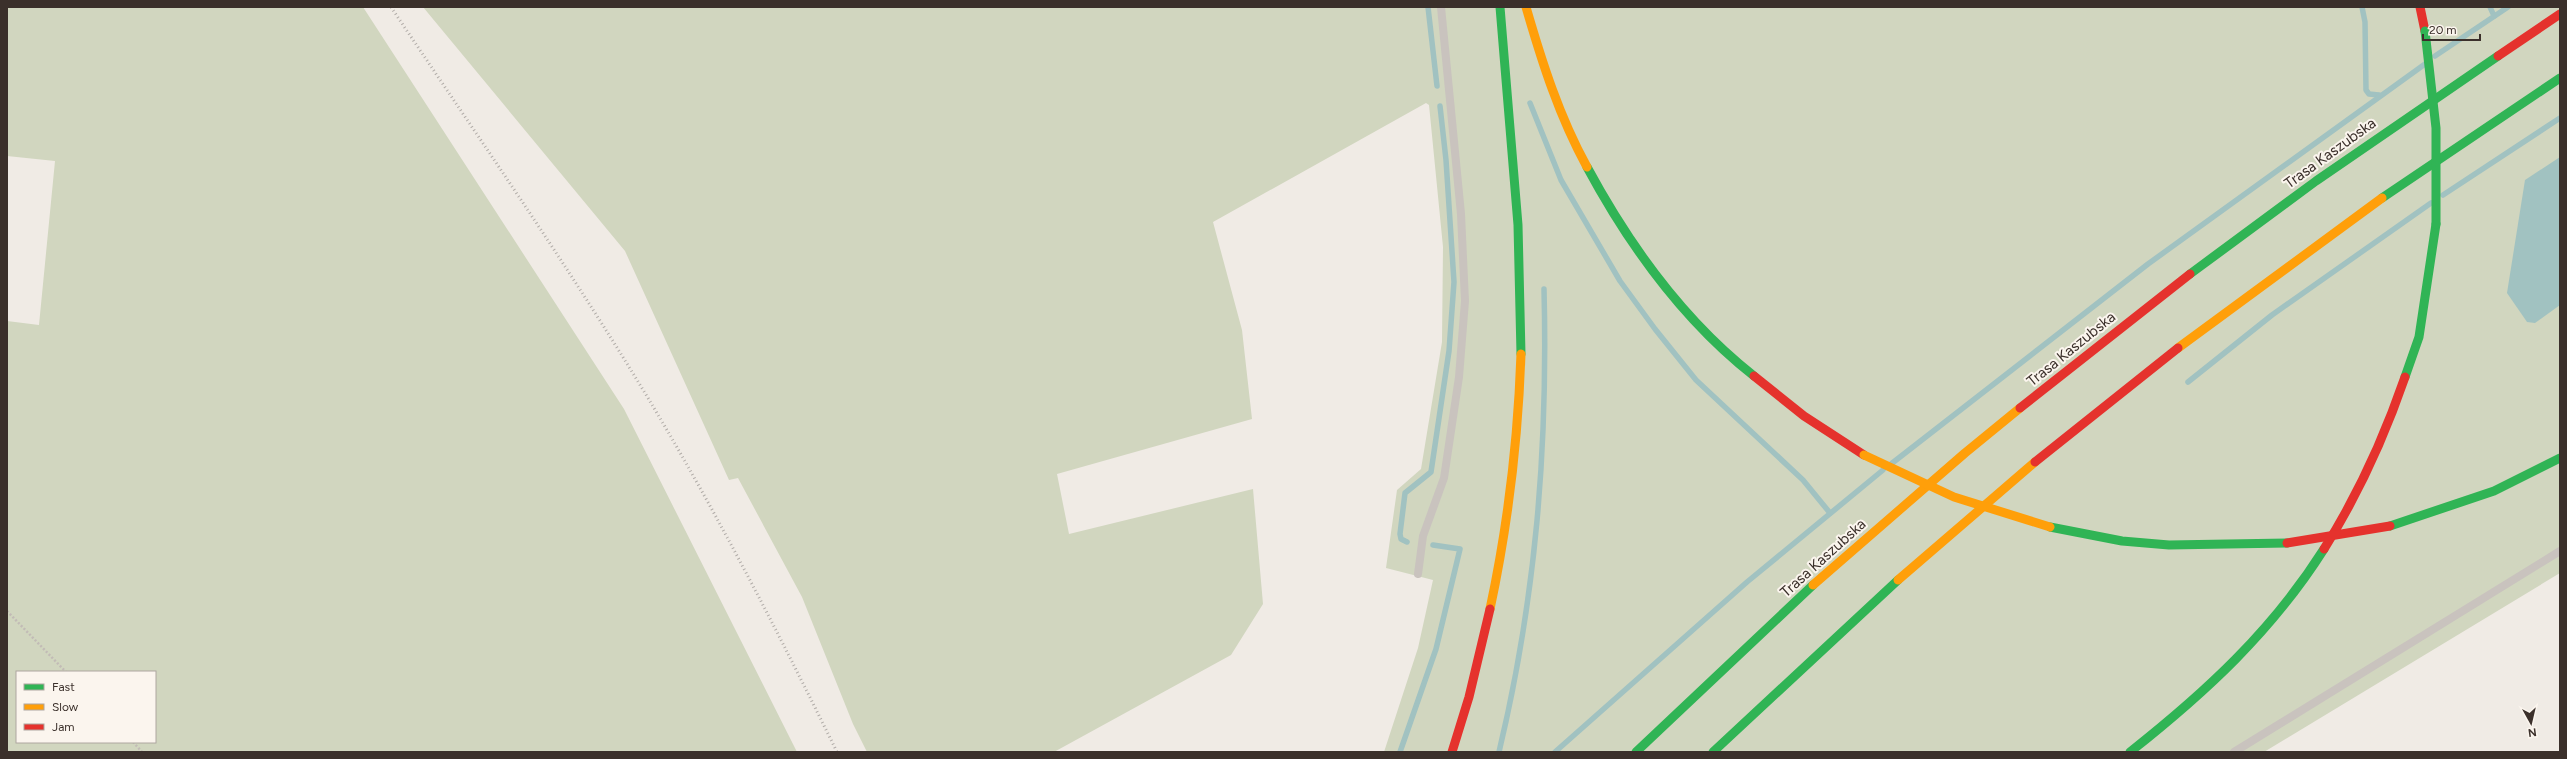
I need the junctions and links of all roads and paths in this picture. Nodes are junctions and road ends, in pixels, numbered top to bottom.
1 (1441, 7) edge
2 (1500, 7) edge
3 (1526, 7) edge
4 (2420, 7) edge
5 (2560, 14) edge
6 (2560, 78) edge
7 (2560, 458) edge
8 (2560, 551) edge
9 (1418, 574) dead end
10 (7, 611) edge
11 (65, 671) edge
12 (134, 743) edge
13 (142, 752) edge
14 (1452, 752) edge
15 (1636, 752) edge
16 (1713, 752) edge
17 (2130, 752) edge
18 (2234, 752) edge

1 - 9 lane
2 - 14 highway
3 - 7 highway, bridge
4 - 17 highway, bridge
5 - 15 highway, Trasa Kaszubska
6 - 16 highway
8 - 18 lane
10 - 11 path
12 - 13 path

